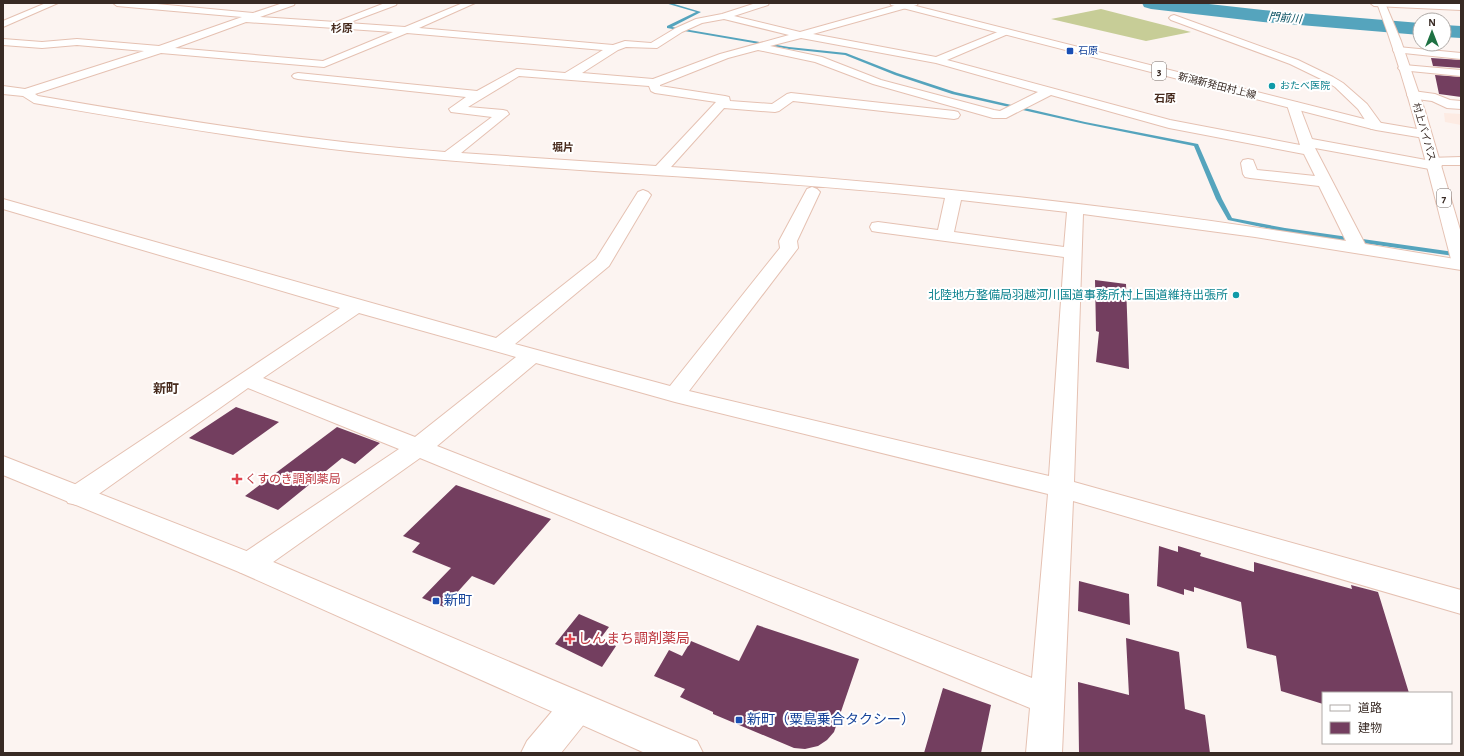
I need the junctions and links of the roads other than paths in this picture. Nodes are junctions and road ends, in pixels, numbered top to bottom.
1 (54, 3) edge
2 (117, 3) edge
3 (176, 3) edge
4 (291, 3) edge
5 (393, 3) edge
6 (471, 3) edge
7 (765, 3) edge
8 (894, 3) edge
9 (910, 4) edge
10 (1379, 4) edge
11 (163, 7) junction
12 (1461, 8) edge
13 (722, 12) junction
14 (3, 14) edge
15 (24, 14) junction
16 (256, 15) junction
17 (1174, 18) dead end
18 (245, 19) junction
19 (3, 24) edge
20 (333, 26) junction
21 (408, 30) junction
22 (1005, 32) junction
23 (802, 35) junction
24 (3, 42) edge
25 (1397, 46) junction
26 (757, 47) junction
27 (614, 48) junction
28 (158, 50) junction
29 (1461, 56) edge
30 (324, 64) junction
31 (934, 65) junction
32 (1404, 68) junction
33 (1461, 73) edge
34 (570, 75) junction
35 (654, 83) junction
36 (999, 89) dead end
37 (3, 90) edge
38 (1050, 91) junction
39 (26, 93) junction
40 (1413, 95) junction
41 (480, 96) junction
42 (1035, 97) junction
43 (721, 104) junction
44 (1293, 105) junction
45 (1461, 105) edge
46 (969, 108) junction
47 (1376, 126) junction
48 (1424, 134) junction
49 (1308, 147) junction
50 (449, 156) junction
51 (1461, 161) edge
52 (1248, 163) dead end
53 (1434, 164) junction
54 (660, 170) junction
55 (1325, 182) junction
56 (812, 192) dead end
57 (643, 194) dead end
58 (954, 195) junction
59 (3, 204) edge
60 (1074, 209) junction
61 (878, 226) dead end
62 (945, 236) junction
63 (1358, 247) junction
64 (1073, 253) junction
65 (1461, 264) edge
66 (356, 306) junction
67 (499, 346) junction
68 (532, 355) junction
69 (246, 379) junction
70 (675, 395) junction
71 (418, 448) junction
72 (3, 465) edge
73 (1061, 488) junction
74 (77, 496) junction
75 (249, 564) junction
76 (1461, 602) edge
77 (1047, 699) junction
78 (577, 707) junction
79 (680, 752) edge
80 (539, 753) edge
81 (1044, 753) edge

1 - 15 main road
2 - 11 main road
3 - 11 main road
4 - 16 main road
5 - 20 main road
6 - 21 main road
7 - 13 main road
8 - 9 main road, 新潟新発田村上線 / 3
9 - 22 main road, 新潟新発田村上線 / 3
9 - 23 main road
10 - 12 main road
10 - 25 main road, 村上バイパス / 7
11 - 16 main road
13 - 23 main road
13 - 27 main road
14 - 15 main road
15 - 19 main road
16 - 18 main road
17 - 47 main road
18 - 20 main road
18 - 28 main road
20 - 21 main road
21 - 27 main road
21 - 30 main road
22 - 31 main road
22 - 44 main road, 新潟新発田村上線 / 3
23 - 26 main road
23 - 31 main road
24 - 28 main road
25 - 29 main road
25 - 32 main road, 村上バイパス / 7
26 - 35 main road
26 - 46 main road
27 - 34 main road
28 - 30 main road
28 - 39 main road
30 - 41 main road
31 - 38 main road
32 - 33 main road
32 - 40 main road, 村上バイパス / 7
34 - 35 main road
34 - 41 main road
35 - 43 main road
36 - 42 main road
37 - 39 main road
38 - 42 main road
38 - 49 main road
39 - 50 main road
40 - 45 main road
40 - 48 main road, 村上バイパス / 7
41 - 50 main road
42 - 46 main road
43 - 46 main road
43 - 54 main road
44 - 47 main road, 新潟新発田村上線 / 3
44 - 49 main road
47 - 48 main road, 新潟新発田村上線 / 3
48 - 53 main road, 村上バイパス / 7
49 - 53 main road
49 - 55 main road
50 - 54 main road
51 - 53 main road
52 - 55 main road
53 - 65 main road, 村上バイパス / 7
54 - 58 main road
55 - 63 main road
56 - 70 main road
57 - 67 main road
58 - 60 main road
58 - 62 main road
59 - 66 main road
60 - 63 main road
60 - 64 main road
61 - 62 main road
62 - 64 main road
63 - 65 main road
64 - 73 main road
66 - 67 main road
66 - 69 main road
67 - 68 main road
68 - 70 main road
68 - 71 main road
69 - 71 main road
69 - 74 main road
70 - 73 main road
71 - 75 main road
71 - 77 main road
72 - 74 main road
73 - 76 main road
73 - 77 main road
74 - 75 main road
75 - 78 main road
77 - 81 main road
78 - 79 main road
78 - 80 main road

